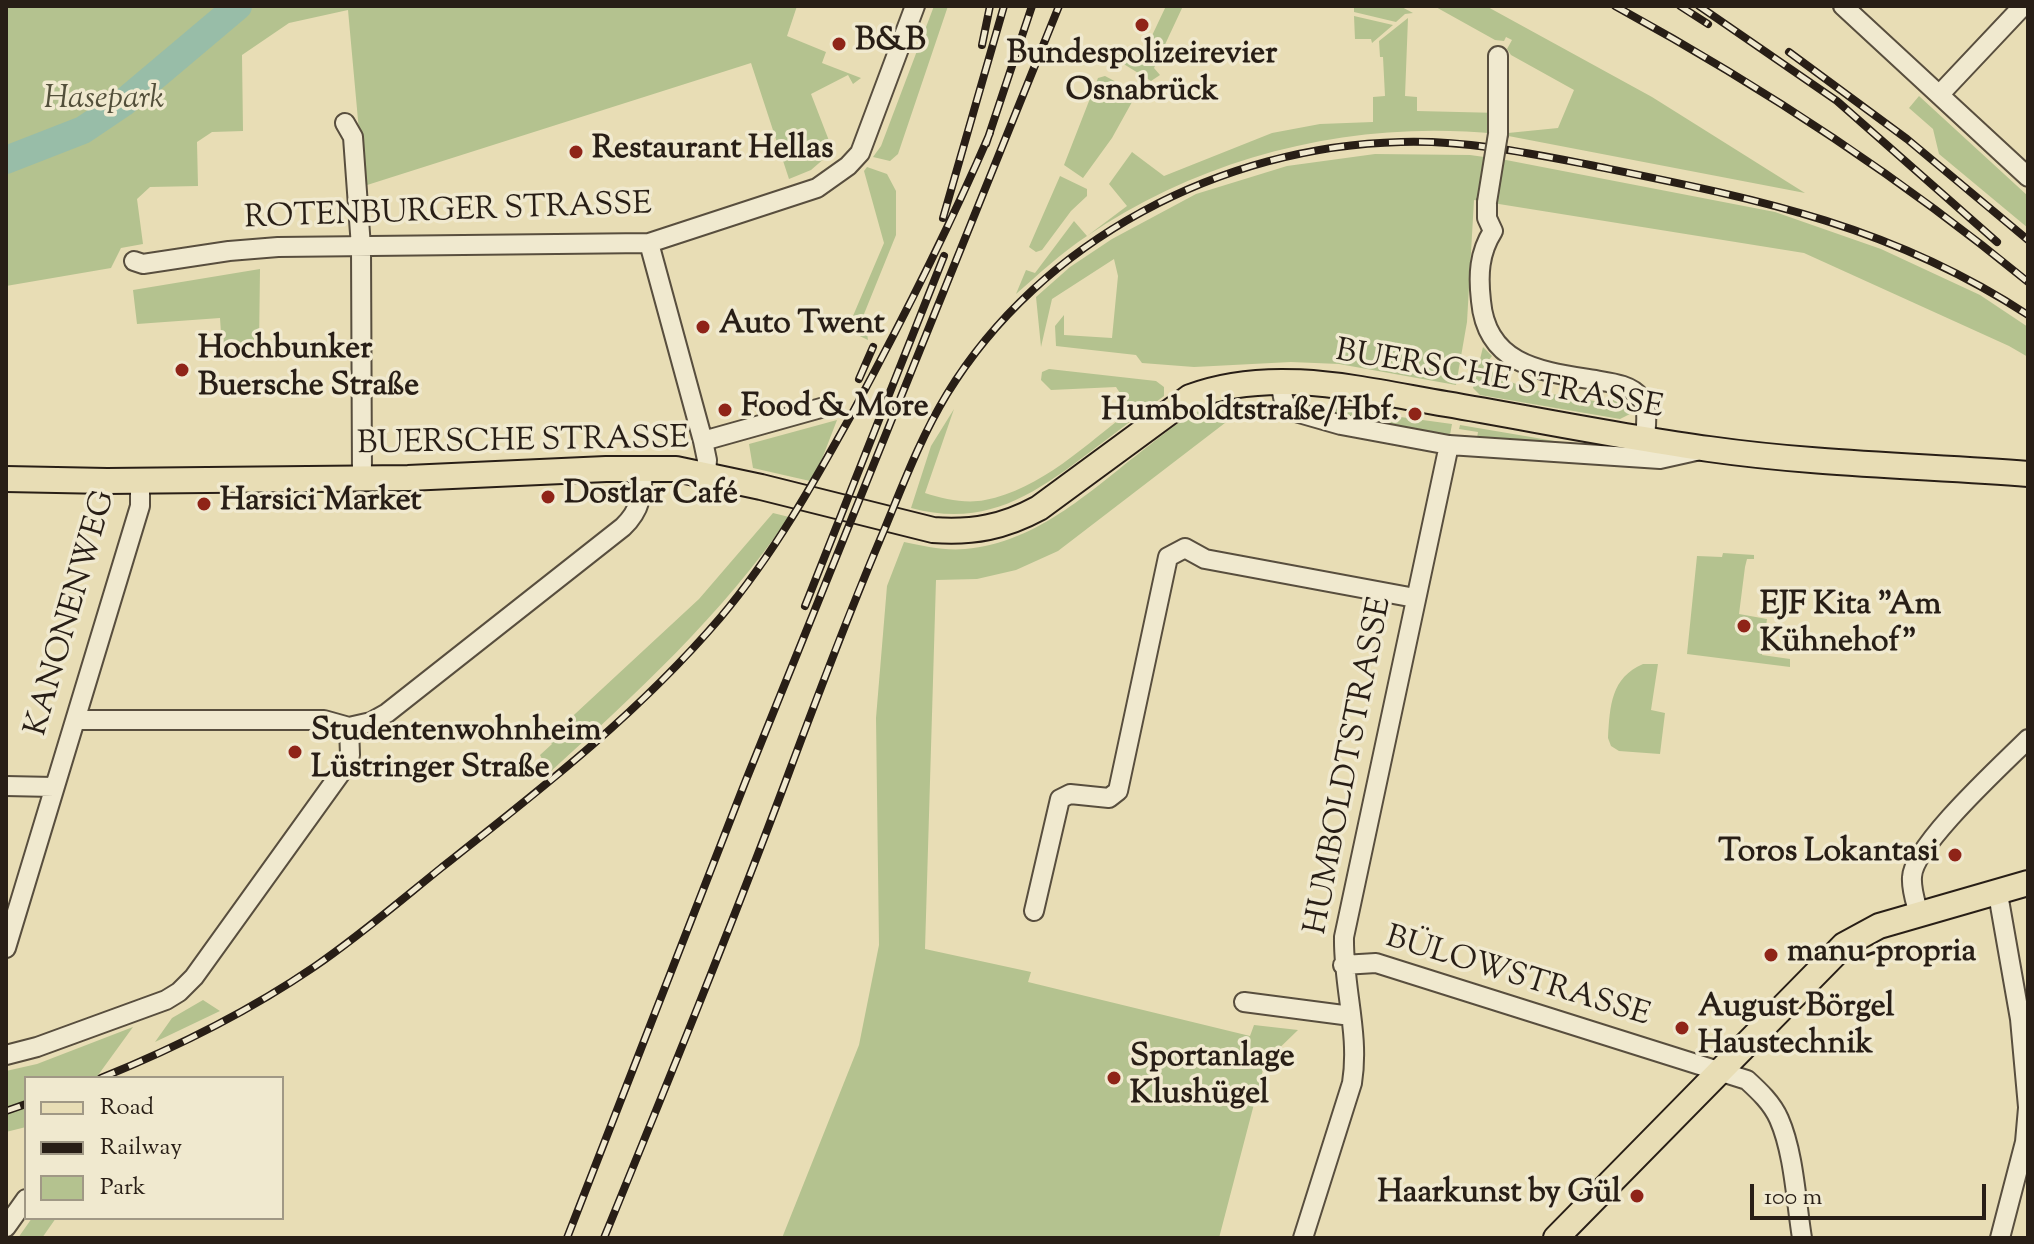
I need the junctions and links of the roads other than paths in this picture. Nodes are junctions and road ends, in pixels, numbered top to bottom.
1 (915, 6) edge
2 (1843, 6) edge
3 (2023, 6) edge
4 (1498, 56) dead end
5 (1940, 94) junction
6 (345, 123) dead end
7 (2028, 177) edge
8 (649, 243) junction
9 (361, 247) junction
10 (134, 261) dead end
11 (1280, 382) junction
12 (828, 406) dead end
13 (1645, 438) junction
14 (703, 441) junction
15 (1449, 445) junction
16 (1707, 449) junction
17 (643, 468) junction
18 (706, 474) junction
19 (2028, 474) edge
20 (362, 478) junction
21 (6, 479) edge
22 (140, 480) junction
23 (1415, 598) junction
24 (77, 720) junction
25 (349, 727) junction
26 (2028, 739) edge
27 (6, 786) edge
28 (54, 787) junction
29 (2028, 883) edge
30 (1998, 894) junction
31 (1034, 911) dead end
32 (1919, 915) junction
33 (6, 948) edge
34 (1343, 965) junction
35 (1244, 1002) dead end
36 (1351, 1016) junction
37 (6, 1055) edge
38 (1718, 1071) junction
39 (2028, 1107) edge
40 (24, 1202) edge
41 (6, 1227) edge
42 (1303, 1238) edge
43 (1556, 1238) edge
44 (1802, 1238) edge
45 (2000, 1238) edge

1 - 8 street, ROTENBURGER STRASSE
2 - 5 street
3 - 5 street
4 - 13 street, bridge
5 - 7 street
6 - 9 street
8 - 9 street, ROTENBURGER STRASSE
8 - 14 street
9 - 10 street, ROTENBURGER STRASSE
9 - 20 street
11 - 13 main road, BUERSCHE STRASSE
11 - 15 street, BUERSCHE STRASSE
11 - 18 main road, BUERSCHE STRASSE
12 - 14 street, BUERSCHE STRASSE
13 - 16 main road, BUERSCHE STRASSE
14 - 18 street
15 - 16 street, BUERSCHE STRASSE
15 - 23 street, HUMBOLDTSTRASSE
16 - 19 main road, BUERSCHE STRASSE
17 - 18 main road, BUERSCHE STRASSE
17 - 20 main road, BUERSCHE STRASSE
17 - 25 street
20 - 22 main road, BUERSCHE STRASSE
21 - 22 main road, BUERSCHE STRASSE
22 - 24 street, KANONENWEG
23 - 31 street
23 - 34 street, HUMBOLDTSTRASSE
24 - 25 street
24 - 28 street, KANONENWEG
25 - 37 street
26 - 32 street
27 - 28 street
28 - 33 street, KANONENWEG
29 - 30 main road
30 - 32 main road
30 - 39 street
32 - 38 main road
34 - 36 street, HUMBOLDTSTRASSE
34 - 38 street, BÜLOWSTRASSE
35 - 36 street
36 - 42 street, HUMBOLDTSTRASSE
38 - 43 main road
38 - 44 street, BÜLOWSTRASSE
39 - 45 street
40 - 41 street

